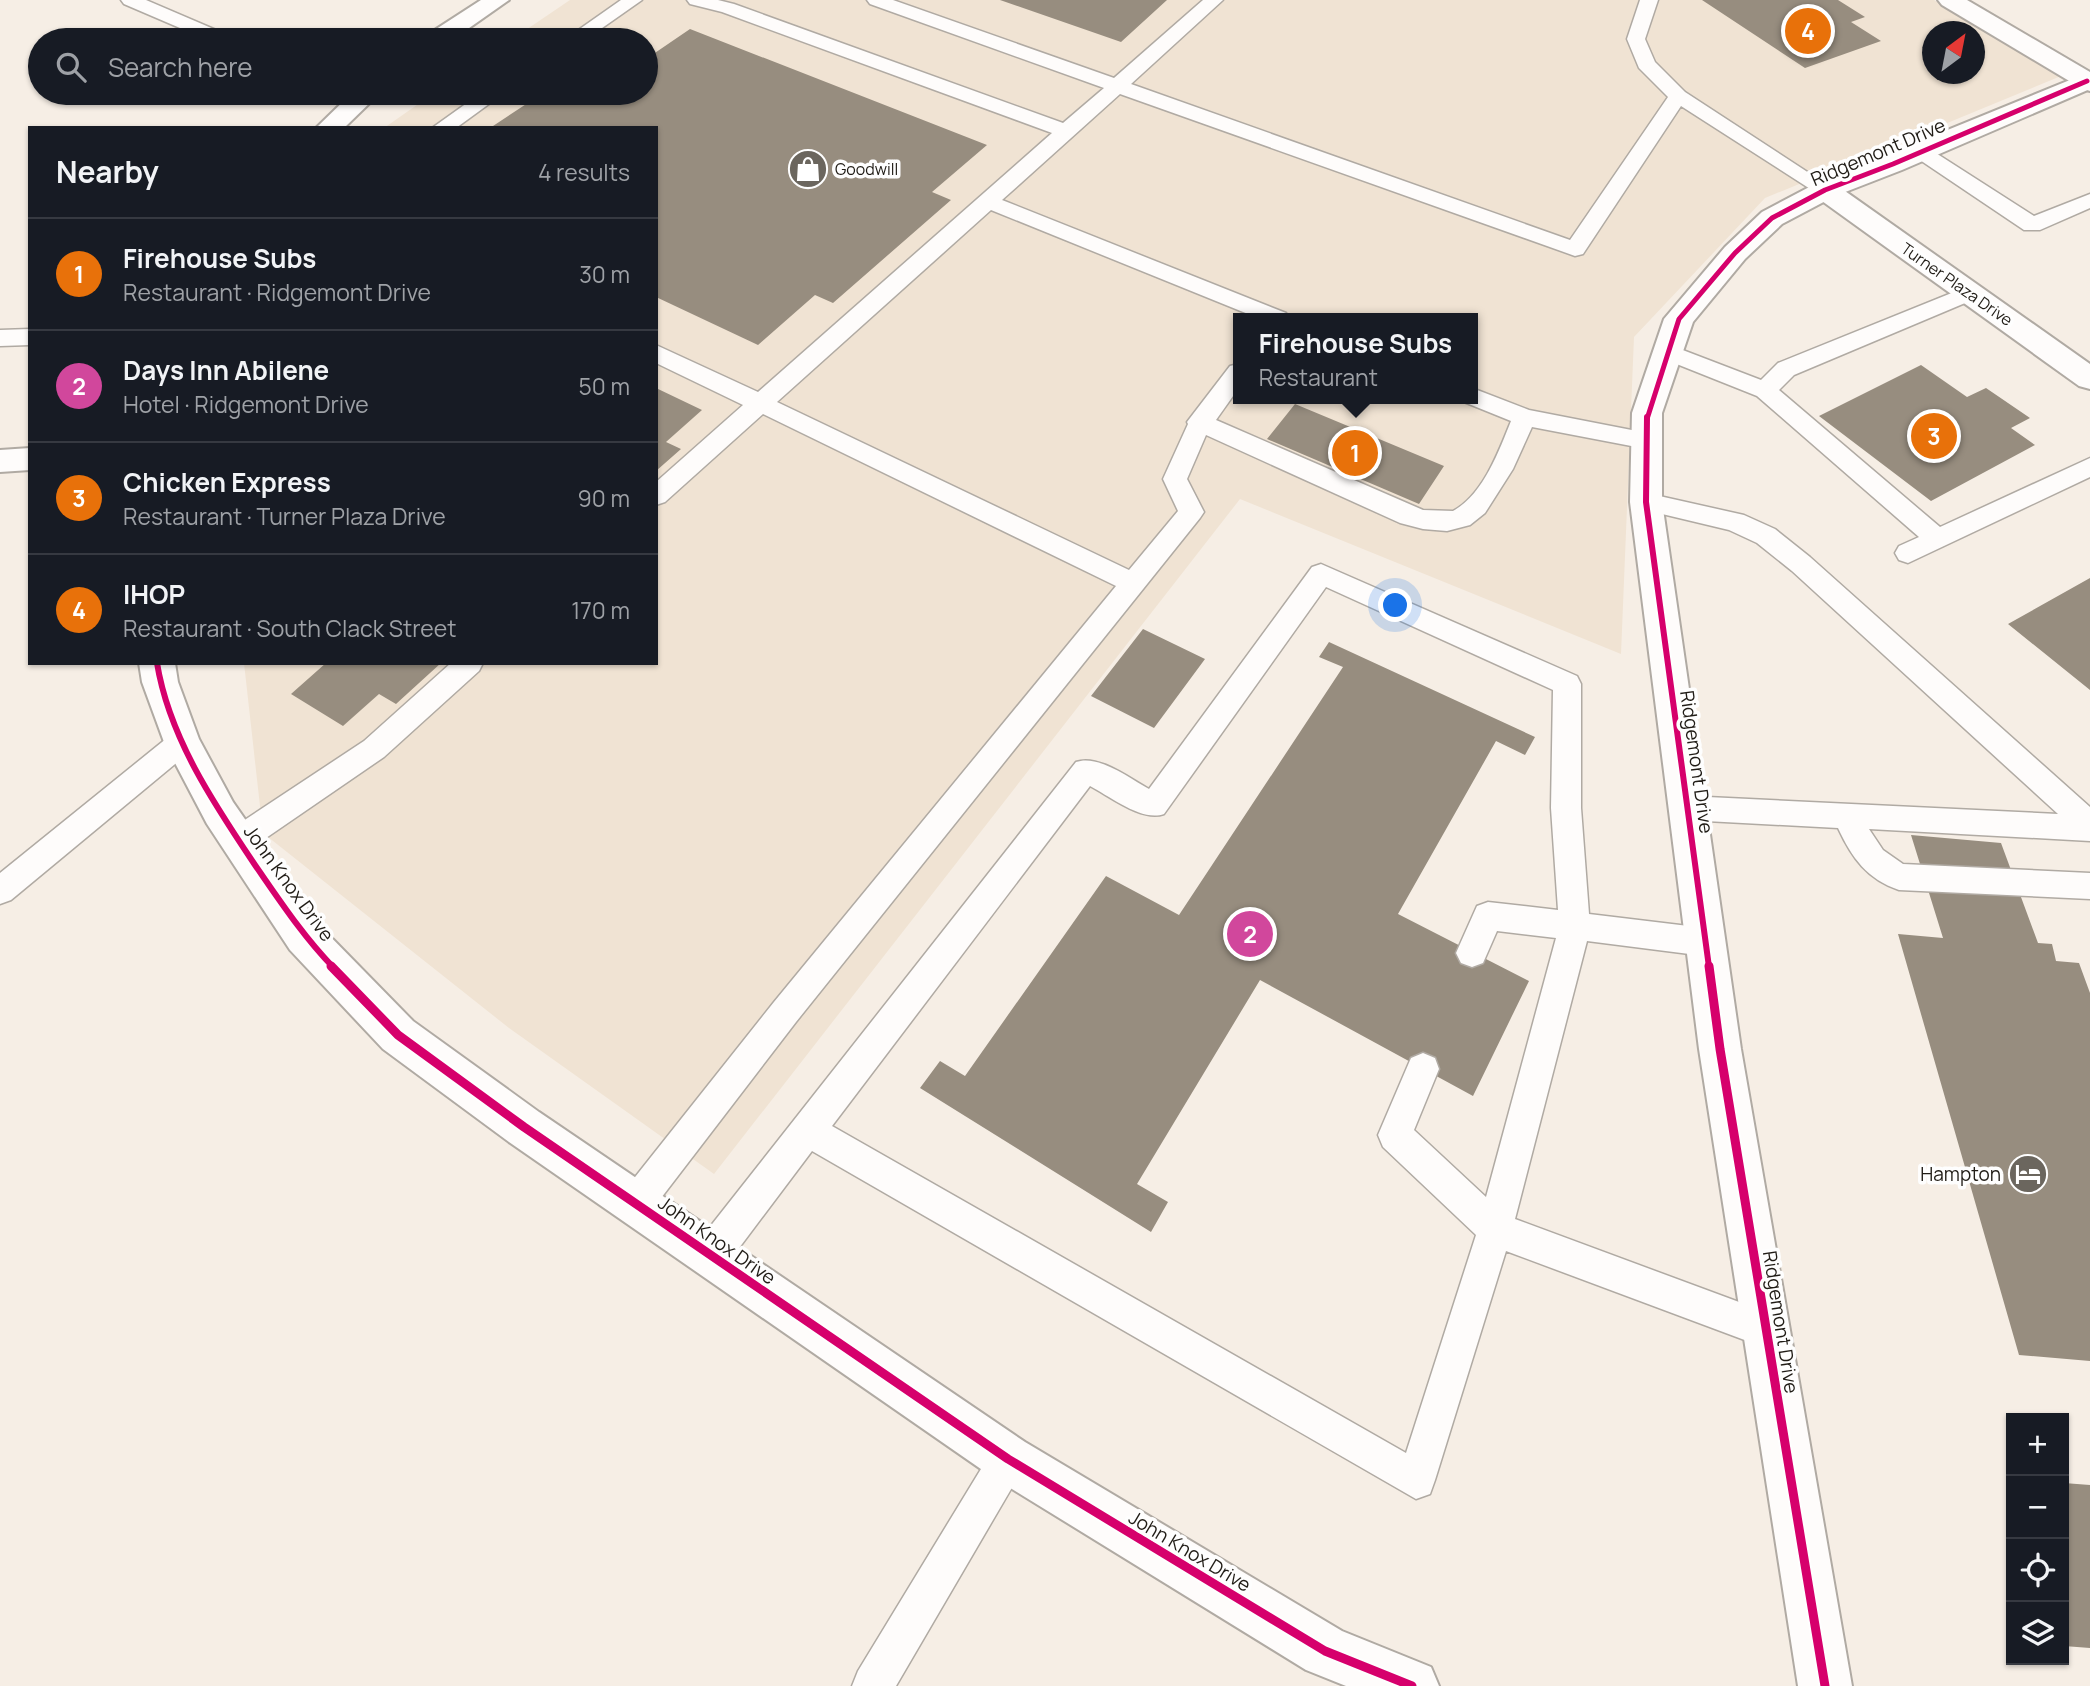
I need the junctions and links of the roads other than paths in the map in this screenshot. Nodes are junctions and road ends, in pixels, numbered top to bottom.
1 (130, 0) edge
2 (496, 0) edge
3 (633, 0) edge
4 (696, 0) edge
5 (876, 0) edge
6 (1214, 0) edge
7 (1648, 0) edge
8 (1950, 0) edge
9 (195, 28) edge
10 (454, 28) edge
11 (591, 28) edge
12 (2088, 82) edge
13 (1116, 86) junction
14 (1678, 96) junction
15 (349, 105) edge
16 (476, 105) edge
17 (331, 126) edge
18 (445, 126) edge
19 (1066, 131) junction
20 (1921, 152) junction
21 (1825, 190) junction
22 (2090, 200) edge
23 (987, 201) junction
24 (1969, 293) junction
25 (1267, 313) edge
26 (28, 337) edge
27 (0, 338) edge
28 (1667, 352) junction
29 (658, 354) edge
30 (1233, 378) edge
31 (2090, 379) edge
32 (1765, 390) junction
33 (1478, 398) edge
34 (759, 403) junction
35 (1524, 417) junction
36 (1199, 422) junction
37 (1647, 441) junction
38 (28, 459) edge
39 (0, 461) edge
40 (2090, 467) edge
41 (658, 494) edge
42 (1646, 502) junction
43 (1938, 539) junction
44 (1908, 553) dead end
45 (1135, 584) junction
46 (157, 665) edge
47 (467, 665) edge
48 (182, 742) junction
49 (1687, 808) junction
50 (1847, 816) junction
51 (2090, 827) edge
52 (239, 840) junction
53 (2090, 886) edge
54 (0, 891) edge
55 (1575, 926) junction
56 (1705, 942) junction
57 (1472, 953) dead end
58 (1423, 1069) dead end
59 (807, 1130) junction
60 (636, 1203) junction
61 (1495, 1229) junction
62 (711, 1255) junction
63 (1766, 1330) junction
64 (1007, 1459) junction
65 (873, 1686) edge
66 (1412, 1686) edge
67 (1825, 1686) edge

1 - 9 lane
2 - 10 street
3 - 11 lane
4 - 19 lane
5 - 13 lane
6 - 13 lane
7 - 14 lane
8 - 12 street
12 - 20 street, Ridgemont Drive
13 - 14 lane
13 - 19 lane
14 - 21 lane
15 - 17 street
16 - 18 lane
19 - 23 lane
20 - 21 street, Ridgemont Drive
20 - 22 lane
21 - 24 street, Turner Plaza Drive
21 - 28 street, Ridgemont Drive
23 - 25 lane
23 - 34 lane
24 - 31 street, Turner Plaza Drive
24 - 32 lane
26 - 27 lane
28 - 32 lane
28 - 37 street, Ridgemont Drive
29 - 34 lane
30 - 36 lane
32 - 43 lane
33 - 35 lane
34 - 41 lane
34 - 45 lane
35 - 36 lane
35 - 37 lane
36 - 45 lane
37 - 42 street, Ridgemont Drive
38 - 39 street
40 - 43 lane
42 - 49 street, Ridgemont Drive
42 - 51 lane
43 - 44 lane
45 - 60 lane
46 - 48 street, John Knox Drive
47 - 52 lane
48 - 52 street, John Knox Drive
48 - 54 lane
49 - 50 lane
49 - 56 street, Ridgemont Drive
50 - 51 lane
50 - 53 lane
52 - 60 street, John Knox Drive
55 - 56 lane
55 - 57 lane
55 - 59 lane
55 - 61 lane
56 - 63 street, Ridgemont Drive
58 - 61 lane
59 - 61 lane
59 - 62 lane
60 - 62 street, John Knox Drive
61 - 63 lane
62 - 64 street, John Knox Drive
63 - 67 street, Ridgemont Drive
64 - 65 lane
64 - 66 street, John Knox Drive

